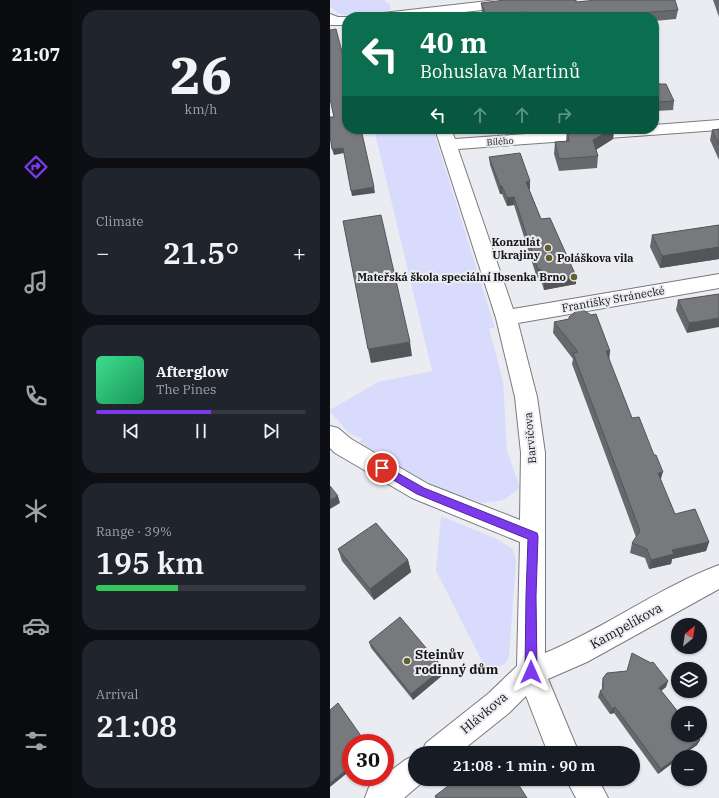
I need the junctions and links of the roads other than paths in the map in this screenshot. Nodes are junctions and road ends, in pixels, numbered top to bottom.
1 (534, 0) edge
2 (404, 11) edge
3 (330, 18) edge
4 (342, 21) edge
5 (719, 125) edge
6 (659, 128) edge
7 (514, 134) edge
8 (445, 137) edge
9 (719, 281) edge
10 (506, 318) junction
11 (330, 435) edge
12 (533, 536) junction
13 (719, 577) edge
14 (531, 672) junction
15 (445, 746) edge
16 (560, 746) edge
17 (408, 776) edge
18 (585, 786) edge
19 (380, 798) edge
20 (593, 798) edge

1 - 2 street
3 - 4 street
5 - 6 street, Bílého
7 - 8 street, Bílého
8 - 10 street, Barvičova
9 - 10 street, Františky Stránecké
10 - 12 street, Barvičova
11 - 12 street
12 - 14 street, Barvičova
13 - 14 street, Kampelíkova
14 - 15 street, Hlávkova
14 - 16 street, Barvičova
17 - 19 street
18 - 20 street

